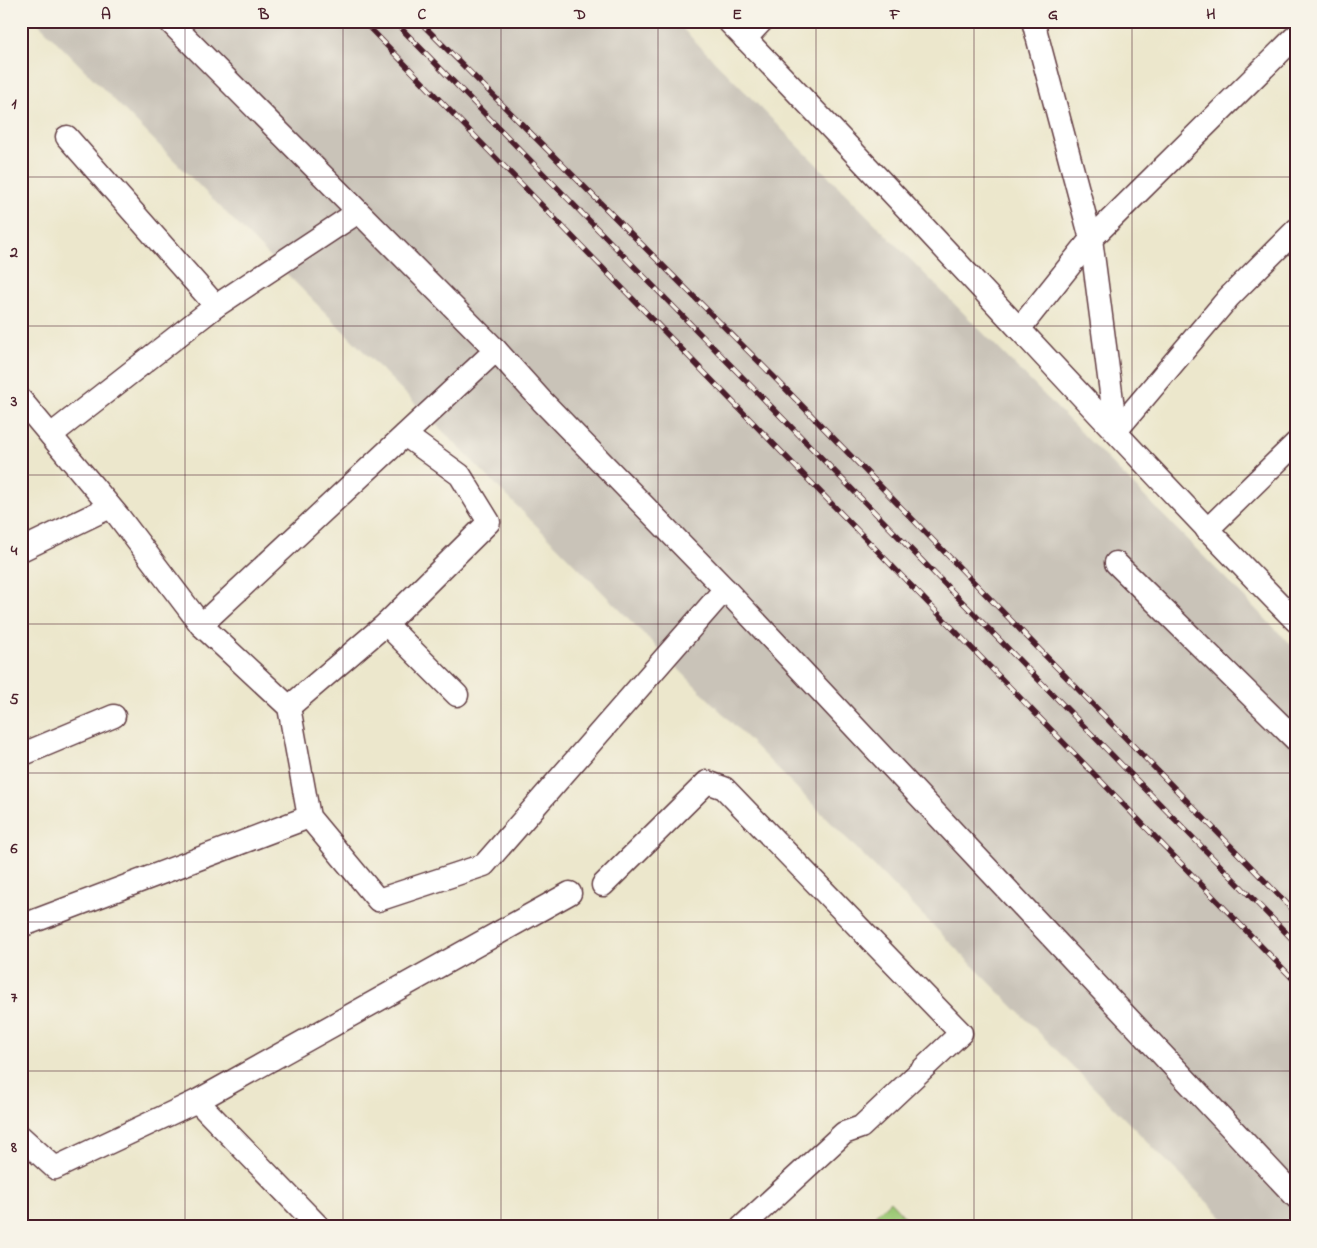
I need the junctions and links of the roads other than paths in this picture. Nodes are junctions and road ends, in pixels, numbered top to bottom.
1 (168, 21) edge
2 (728, 21) edge
3 (762, 21) edge
4 (1032, 21) edge
5 (1296, 36) edge
6 (745, 39) junction
7 (66, 138) dead end
8 (358, 212) junction
9 (1296, 230) edge
10 (1091, 239) junction
11 (216, 306) junction
12 (1020, 328) junction
13 (496, 350) junction
14 (21, 400) edge
15 (1116, 432) junction
16 (405, 435) junction
17 (51, 436) junction
18 (1296, 443) edge
19 (110, 507) junction
20 (1207, 530) junction
21 (21, 550) edge
22 (1116, 563) dead end
23 (726, 589) junction
24 (1296, 620) edge
25 (386, 624) junction
26 (201, 625) junction
27 (457, 695) dead end
28 (289, 706) junction
29 (114, 716) dead end
30 (1296, 740) edge
31 (21, 755) edge
32 (308, 817) junction
33 (603, 885) dead end
34 (570, 893) dead end
35 (21, 926) edge
36 (197, 1101) junction
37 (21, 1137) edge
38 (1296, 1197) edge
39 (319, 1227) edge
40 (742, 1227) edge

1 - 8 street
2 - 6 street
3 - 6 street
4 - 10 street
5 - 10 street
6 - 12 street
7 - 11 street
8 - 11 street
8 - 13 street
9 - 15 street
10 - 12 street
10 - 15 street
11 - 17 street
12 - 15 street
13 - 16 street
13 - 23 street
14 - 17 street
15 - 20 street
16 - 25 street
16 - 26 street
17 - 19 street
18 - 20 street
19 - 21 street
19 - 26 street
20 - 24 street
22 - 30 street
23 - 32 street
23 - 38 street
25 - 27 street
25 - 28 street
26 - 28 street
28 - 32 street
29 - 31 street
32 - 35 street
33 - 40 street
34 - 36 street
36 - 37 street
36 - 39 street

